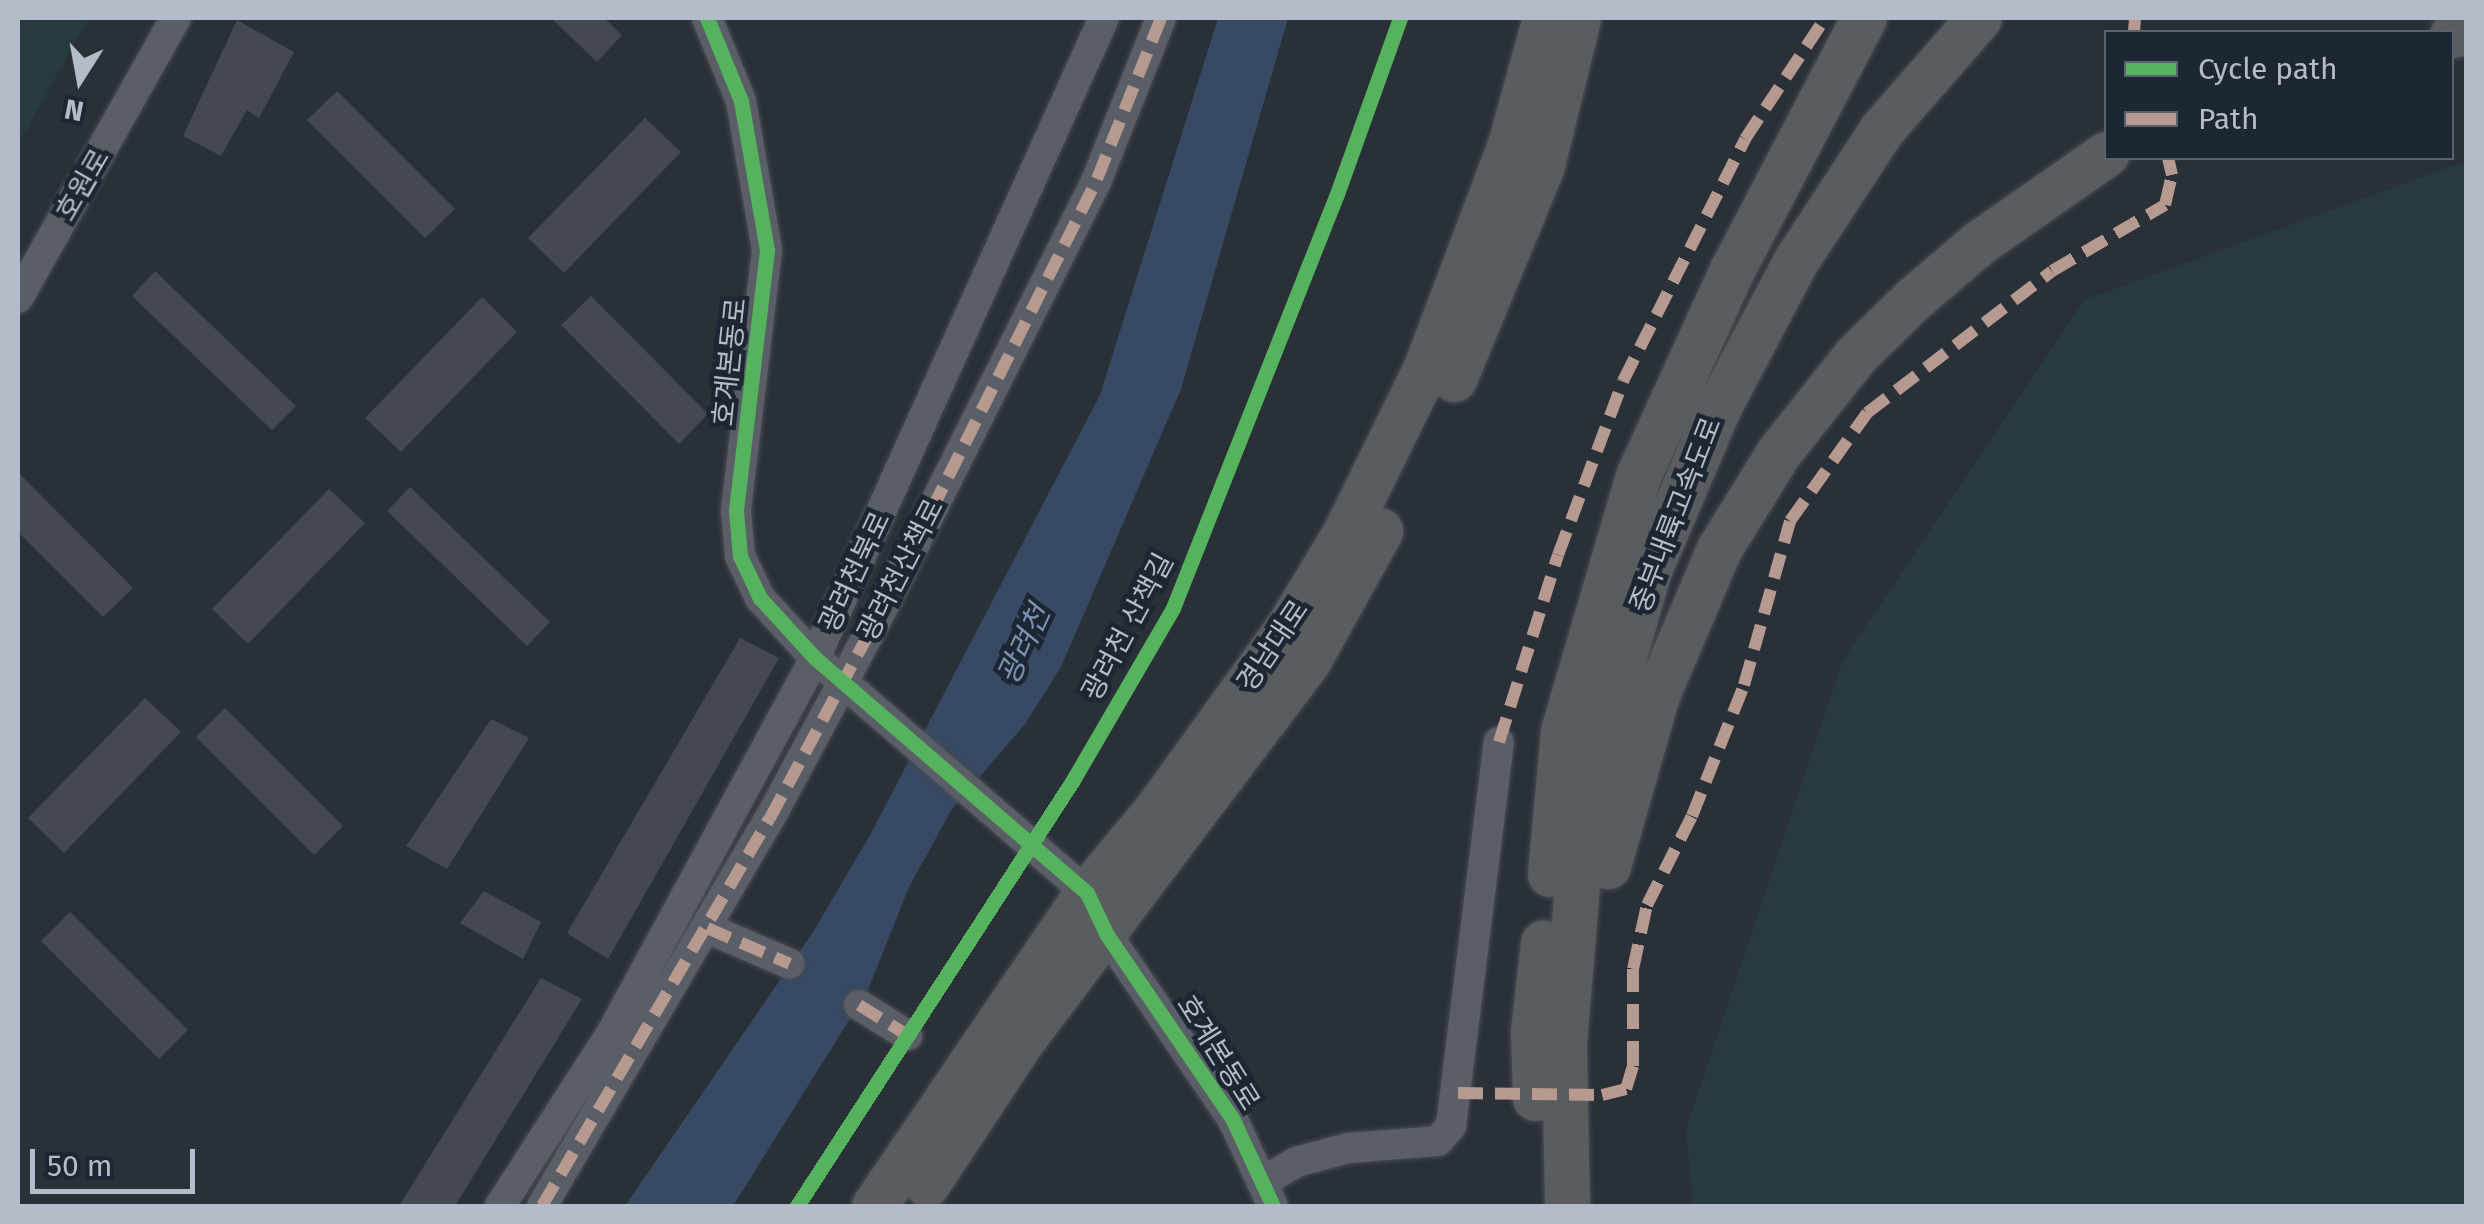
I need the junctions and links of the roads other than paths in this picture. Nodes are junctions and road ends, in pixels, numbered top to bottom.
1 (176, 18) edge
2 (708, 18) edge
3 (1104, 18) edge
4 (1161, 18) edge
5 (1536, 18) edge
6 (1544, 18) edge
7 (1578, 18) edge
8 (1597, 18) edge
9 (1864, 18) edge
10 (1951, 18) edge
11 (1979, 18) edge
12 (2104, 155) edge
13 (1525, 157) junction
14 (18, 298) edge
15 (815, 658) junction
16 (844, 679) junction
17 (1499, 742) dead end
18 (1087, 893) junction
19 (1548, 896) junction
20 (707, 928) junction
21 (1106, 935) junction
22 (790, 964) dead end
23 (859, 1005) dead end
24 (907, 1035) dead end
25 (1267, 1194) edge
26 (500, 1206) edge
27 (542, 1206) edge
28 (874, 1206) edge
29 (912, 1206) edge
30 (1539, 1206) edge
31 (1567, 1206) edge
32 (1583, 1206) edge

1 - 14 street, 호원로
2 - 15 street, 호계본동로
3 - 15 street, 광려천북로
4 - 16 street, 광려천산책로
5 - 13 street
6 - 13 highway, 경남대로
7 - 13 highway, 경남대로
8 - 13 street
9 - 19 highway
10 - 19 highway, 중부내륙고속도로
11 - 31 highway, 중부내륙고속도로
12 - 32 highway
13 - 18 highway, 경남대로
13 - 21 highway, 경남대로
15 - 16 street, 호계본동로
15 - 26 street, 광려천북로
16 - 18 street, 호계본동로
16 - 20 street, 광려천산책로
17 - 25 street, 호계본동로
18 - 21 street, 호계본동로
18 - 28 highway, 경남대로
19 - 30 highway, 중부내륙고속도로
20 - 22 street
20 - 27 street, 광려천산책로
21 - 25 street, 호계본동로
21 - 29 highway, 경남대로
23 - 24 street

